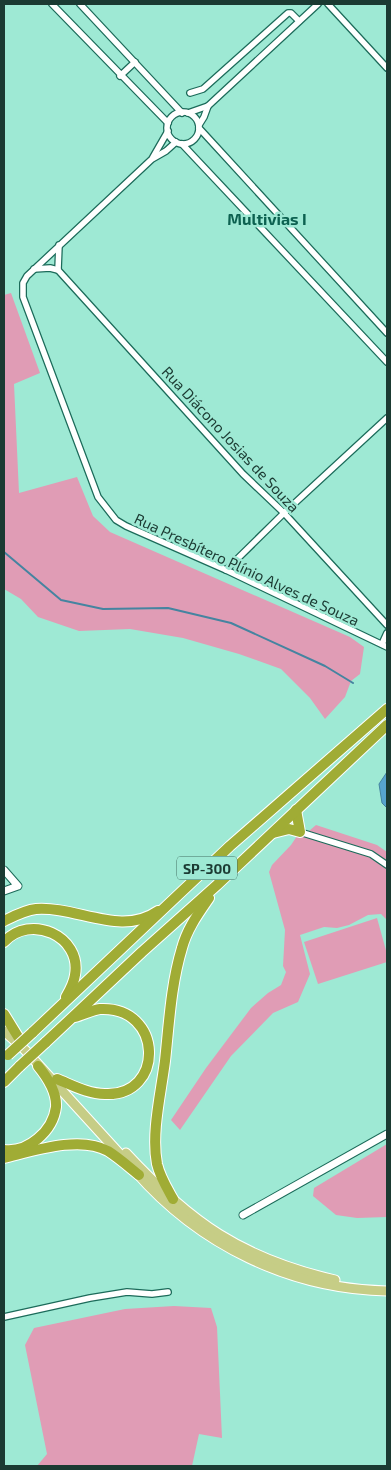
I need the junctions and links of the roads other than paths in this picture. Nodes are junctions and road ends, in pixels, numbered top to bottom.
1 (80, 4) edge
2 (318, 4) edge
3 (328, 4) edge
4 (56, 5) edge
5 (299, 21) junction
6 (135, 62) junction
7 (387, 68) edge
8 (120, 76) junction
9 (190, 93) dead end
10 (208, 106) junction
11 (185, 113) junction
12 (168, 123) junction
13 (199, 127) junction
14 (168, 131) junction
15 (179, 143) junction
16 (152, 159) junction
17 (59, 245) junction
18 (34, 269) junction
19 (58, 270) junction
20 (387, 333) edge
21 (387, 362) edge
22 (387, 418) edge
23 (284, 514) junction
24 (226, 570) junction
25 (387, 625) edge
26 (387, 634) edge
27 (385, 646) edge
28 (385, 709) edge
29 (387, 725) edge
30 (296, 810) junction
31 (300, 832) junction
32 (272, 833) junction
33 (387, 865) edge
34 (4, 870) edge
35 (218, 885) junction
36 (4, 891) edge
37 (175, 899) junction
38 (4, 921) edge
39 (4, 942) edge
40 (59, 1008) junction
41 (4, 1014) edge
42 (72, 1019) junction
43 (4, 1026) edge
44 (4, 1031) edge
45 (20, 1040) junction
46 (6, 1057) edge
47 (38, 1066) junction
48 (57, 1079) junction
49 (4, 1082) edge
50 (387, 1134) edge
51 (4, 1150) edge
52 (4, 1158) edge
53 (139, 1176) junction
54 (173, 1199) junction
55 (242, 1215) dead end
56 (387, 1285) edge
57 (387, 1291) edge
58 (168, 1292) dead end
59 (4, 1317) edge

1 - 6 street
2 - 5 street
3 - 7 street
4 - 8 street
5 - 9 street
5 - 10 street
6 - 8 street
6 - 11 street
8 - 12 street
10 - 11 street
10 - 13 street
11 - 12 street
11 - 13 street
12 - 14 street
13 - 15 street
13 - 20 street
14 - 15 street
14 - 16 street
15 - 16 street
15 - 21 street
16 - 17 street, Rua Presbítero Plínio Alves de Souza
17 - 18 street, Rua Presbítero Plínio Alves de Souza
17 - 19 street
18 - 19 street
18 - 24 street, Rua Presbítero Plínio Alves de Souza
19 - 23 street, Rua Diácono Josias de Souza
22 - 23 street
23 - 24 street
23 - 25 street, Rua Diácono Josias de Souza
24 - 27 street, Rua Presbítero Plínio Alves de Souza
26 - 27 street
28 - 37 highway, SP-300
29 - 30 highway, SP-300
30 - 31 highway
30 - 32 highway, SP-300
31 - 32 highway
31 - 33 street
32 - 35 highway, SP-300
34 - 36 street
35 - 42 highway, SP-300
35 - 54 highway
37 - 38 highway
37 - 40 highway, SP-300
39 - 40 highway
40 - 46 highway, SP-300, bridge
41 - 45 highway
42 - 48 highway
42 - 49 highway, SP-300, bridge
43 - 45 main road
44 - 47 main road
45 - 48 main road
47 - 51 highway
47 - 53 main road
48 - 54 main road
50 - 55 street
52 - 53 highway
53 - 57 main road
54 - 56 main road
58 - 59 street

